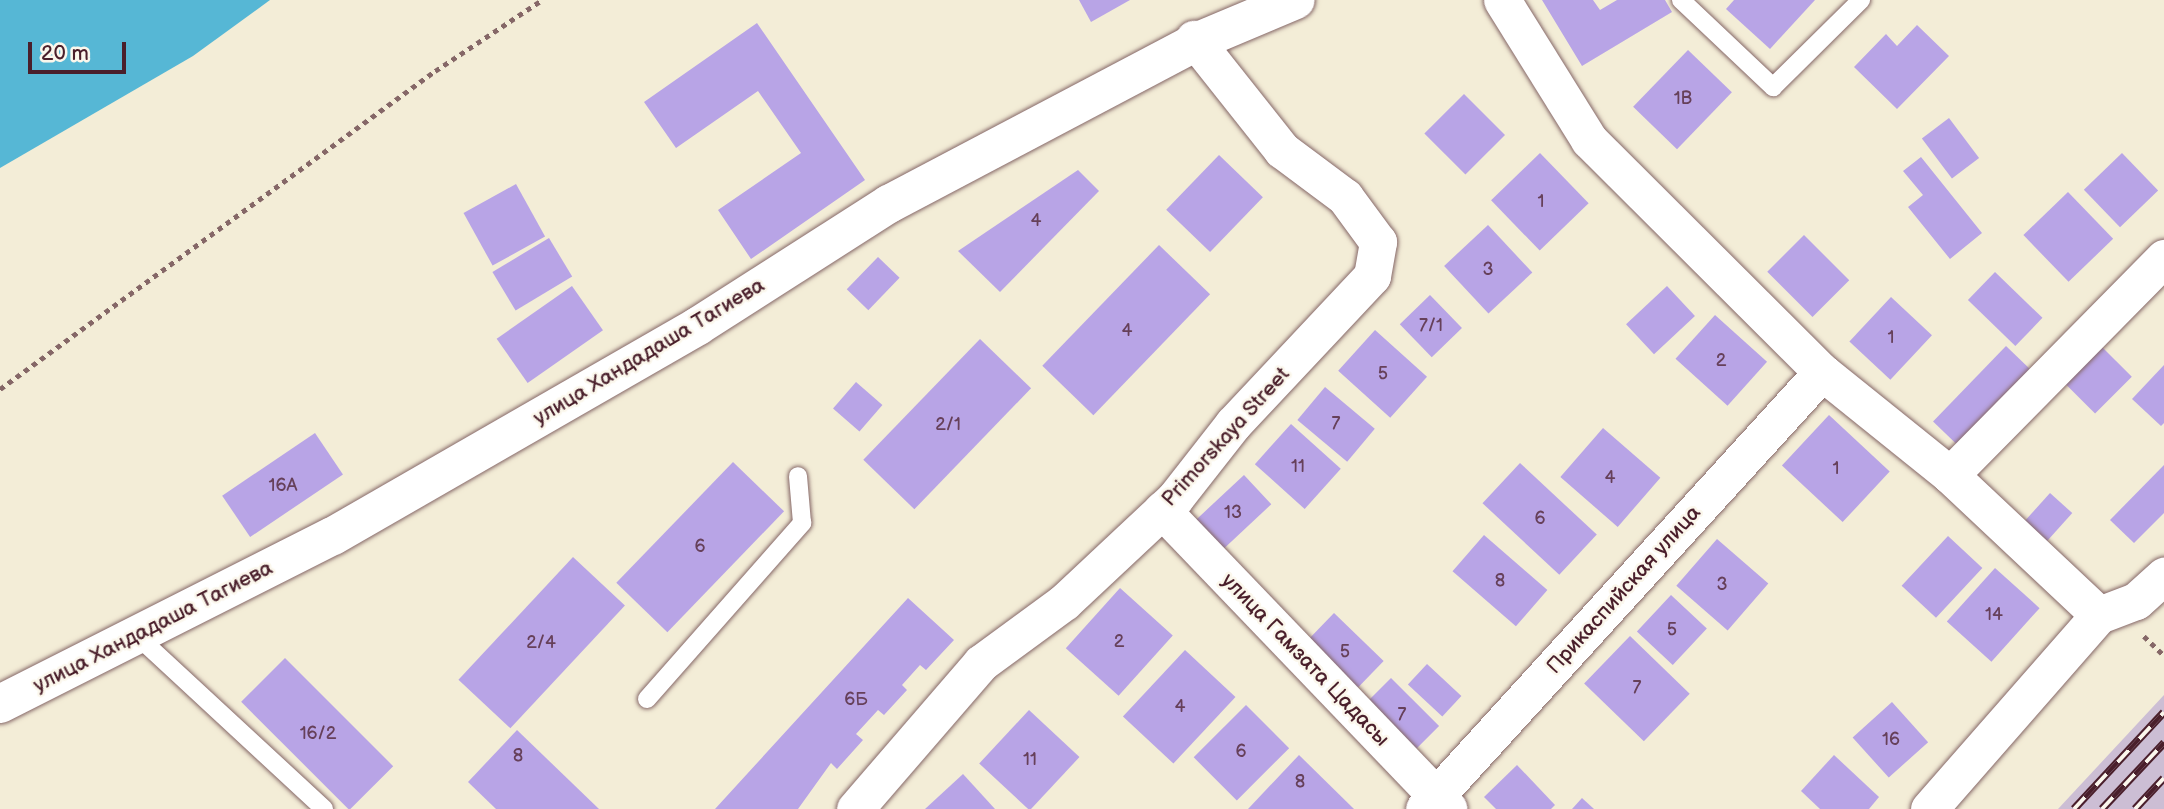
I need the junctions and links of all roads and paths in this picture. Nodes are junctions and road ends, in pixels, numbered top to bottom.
1 (542, 0) edge
2 (1284, 0) edge
3 (1296, 0) edge
4 (1502, 0) edge
5 (1681, 0) edge
6 (1861, 0) edge
7 (1195, 41) junction
8 (2164, 258) edge
9 (1822, 372) junction
10 (0, 389) edge
11 (1950, 475) junction
12 (798, 476) dead end
13 (1162, 510) junction
14 (2164, 576) edge
15 (2099, 615) junction
16 (135, 635) junction
17 (647, 699) dead end
18 (0, 702) edge
19 (1436, 805) edge
20 (324, 809) edge
21 (855, 809) edge
22 (1929, 809) edge

1 - 10 path
2 - 7 street, улица Хандадаша Тагиева
3 - 7 street, улица Хандадаша Тагиева
4 - 9 street
5 - 6 lane
7 - 13 street, Primorskaya Street
7 - 16 street, улица Хандадаша Тагиева
8 - 11 street
9 - 11 street
9 - 19 street, Прикаспийская улица
11 - 15 street
12 - 17 lane
13 - 19 street, улица Гамзата Цадасы
13 - 21 street, Primorskaya Street
14 - 15 street
15 - 22 street
16 - 18 street, улица Хандадаша Тагиева
16 - 20 lane

